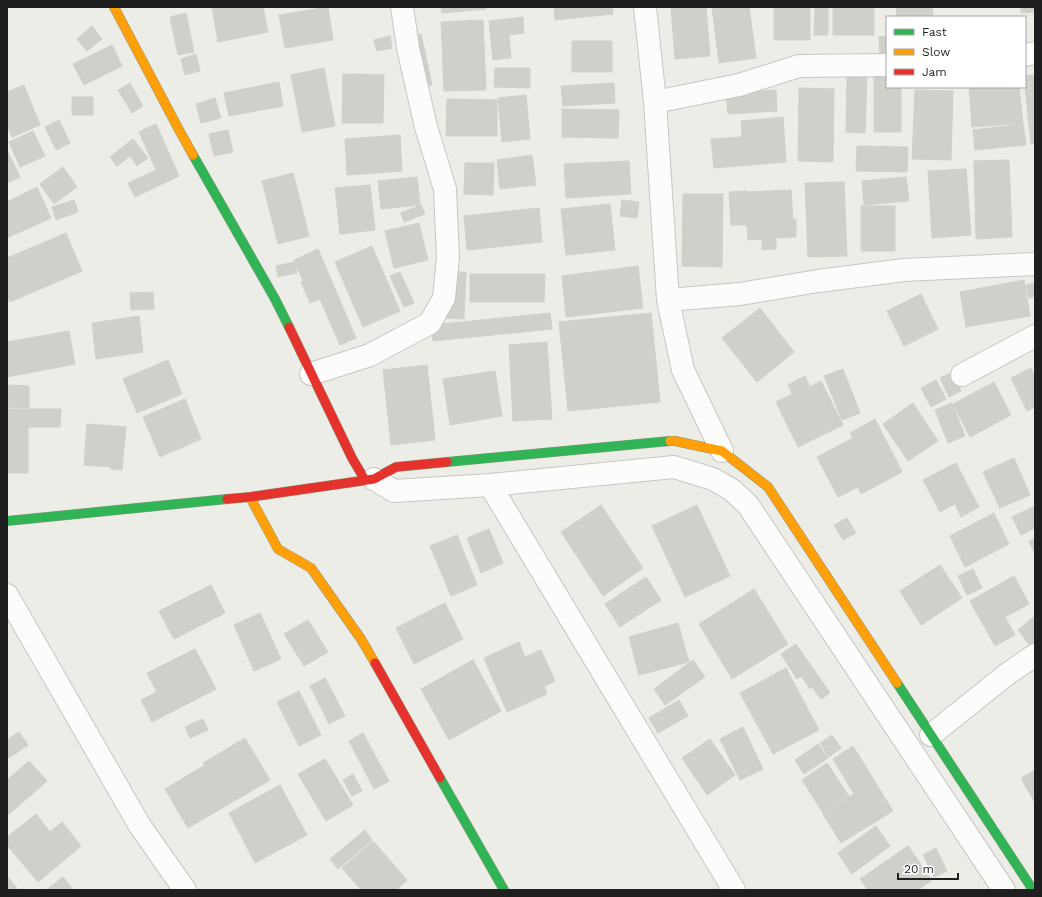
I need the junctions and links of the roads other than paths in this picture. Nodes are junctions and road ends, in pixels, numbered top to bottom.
1 (402, 7) edge
2 (645, 7) edge
3 (120, 9) edge
4 (886, 66) edge
5 (655, 102) junction
6 (1035, 264) edge
7 (668, 300) junction
8 (1035, 336) edge
9 (311, 374) junction
10 (962, 375) dead end
11 (722, 451) junction
12 (369, 480) junction
13 (490, 485) junction
14 (250, 497) junction
15 (7, 521) edge
16 (7, 595) edge
17 (1035, 655) edge
18 (931, 735) junction
19 (185, 890) edge
20 (504, 890) edge
21 (734, 890) edge
22 (1004, 890) edge
23 (1033, 890) edge

1 - 9 street
2 - 5 street
3 - 9 street
4 - 5 street
5 - 7 street
6 - 7 street
7 - 11 street
8 - 10 street
9 - 12 street
11 - 12 street
11 - 18 street
12 - 13 street
12 - 14 street
13 - 21 street
13 - 22 street
14 - 15 street
14 - 20 street
16 - 19 street
17 - 18 street
18 - 23 street

